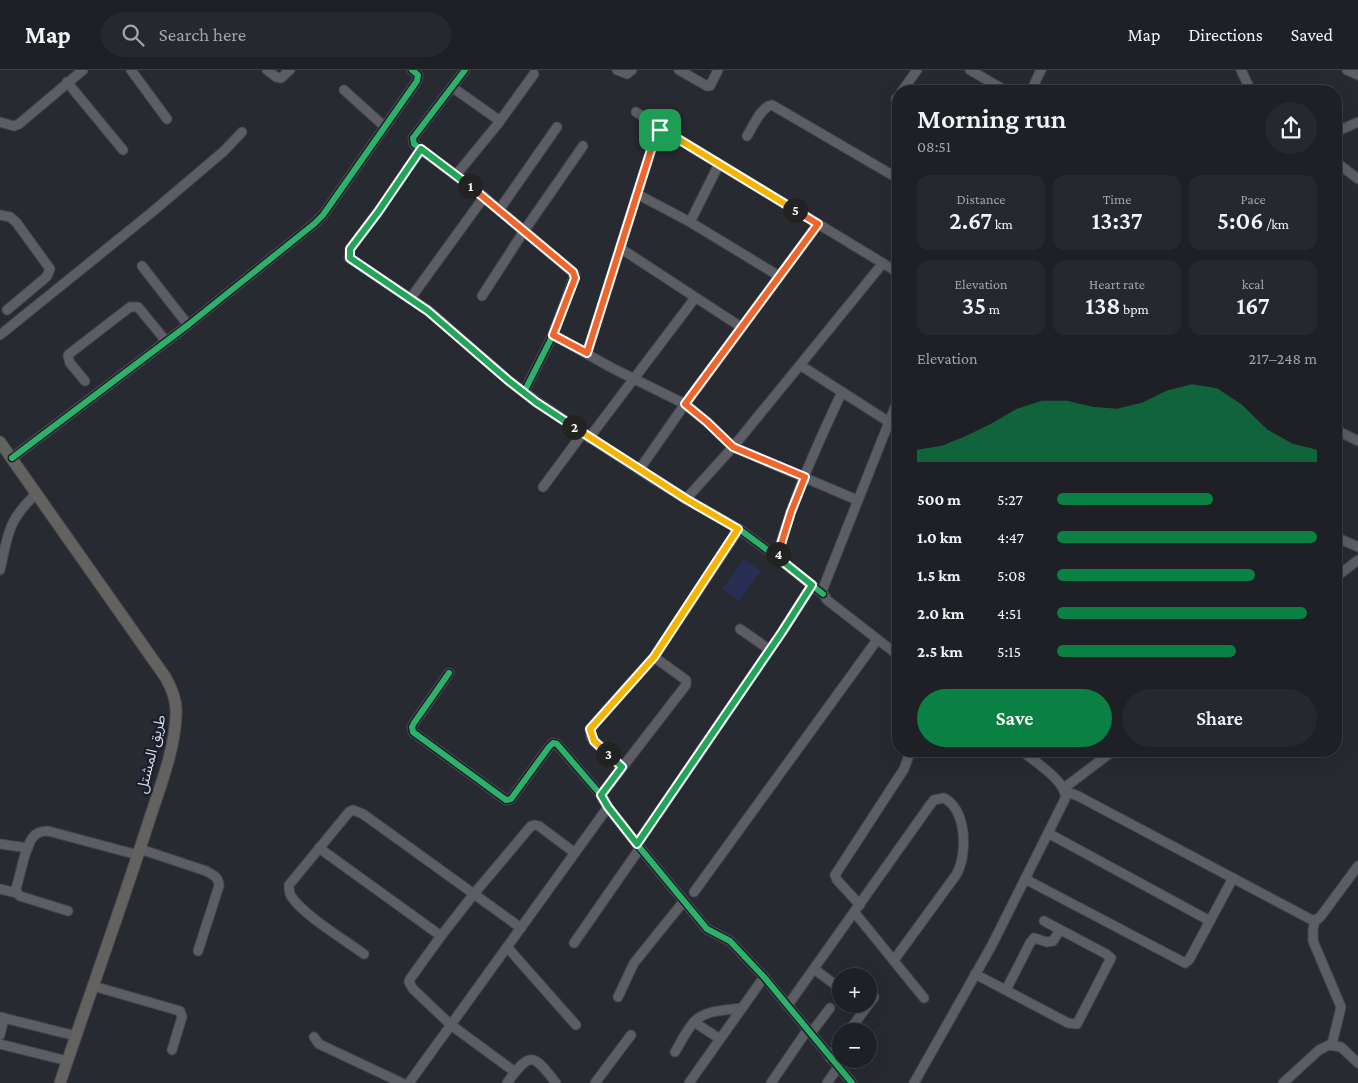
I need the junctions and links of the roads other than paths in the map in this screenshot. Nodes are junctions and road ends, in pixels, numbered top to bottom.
1 (82, 70) edge
2 (131, 70) edge
3 (267, 70) edge
4 (290, 70) edge
5 (412, 70) edge
6 (465, 70) edge
7 (617, 70) edge
8 (632, 70) edge
9 (680, 70) edge
10 (718, 70) edge
11 (917, 70) edge
12 (970, 70) edge
13 (1041, 70) edge
14 (1241, 70) edge
15 (1347, 70) edge
16 (534, 74) dead end
17 (1358, 75) edge
18 (67, 82) junction
19 (906, 85) edge
20 (996, 85) edge
21 (1034, 85) edge
22 (1248, 85) edge
23 (452, 86) junction
24 (344, 90) dead end
25 (636, 112) dead end
26 (167, 119) dead end
27 (500, 121) junction
28 (0, 122) edge
29 (1358, 122) edge
30 (385, 127) junction
31 (557, 127) dead end
32 (1342, 129) edge
33 (665, 131) junction
34 (242, 132) dead end
35 (747, 136) dead end
36 (583, 146) dead end
37 (421, 149) junction
38 (123, 150) dead end
39 (719, 164) junction
40 (1342, 167) edge
41 (456, 175) junction
42 (892, 175) edge
43 (1358, 179) edge
44 (637, 194) junction
45 (484, 197) junction
46 (499, 210) junction
47 (0, 215) edge
48 (690, 222) junction
49 (818, 224) junction
50 (524, 231) junction
51 (620, 248) junction
52 (883, 263) junction
53 (142, 266) dead end
54 (892, 269) edge
55 (779, 276) junction
56 (482, 296) dead end
57 (695, 298) junction
58 (410, 299) junction
59 (6, 310) dead end
60 (188, 325) junction
61 (741, 328) junction
62 (0, 335) edge
63 (553, 335) junction
64 (166, 341) junction
65 (587, 353) junction
66 (800, 365) junction
67 (635, 379) junction
68 (85, 381) dead end
69 (524, 392) junction
70 (842, 392) junction
71 (685, 404) junction
72 (892, 414) edge
73 (889, 422) junction
74 (1342, 433) edge
75 (586, 436) junction
76 (1358, 441) edge
77 (0, 442) edge
78 (733, 447) junction
79 (12, 458) junction
80 (639, 470) junction
81 (805, 477) junction
82 (543, 487) dead end
83 (36, 494) junction
84 (686, 499) junction
85 (857, 500) junction
86 (738, 529) junction
87 (1342, 540) edge
88 (1358, 547) edge
89 (777, 557) junction
90 (1358, 560) edge
91 (0, 570) edge
92 (1342, 572) edge
93 (812, 585) junction
94 (823, 594) junction
95 (740, 629) dead end
96 (877, 640) junction
97 (770, 650) junction
98 (892, 651) edge
99 (654, 657) junction
100 (449, 673) dead end
101 (1029, 757) edge
102 (1106, 757) edge
103 (908, 758) dead end
104 (622, 767) junction
105 (1065, 790) junction
106 (601, 795) junction
107 (608, 807) junction
108 (1048, 833) junction
109 (0, 844) edge
110 (638, 846) junction
111 (28, 848) junction
112 (320, 848) junction
113 (139, 852) junction
114 (575, 853) junction
115 (1358, 866) edge
116 (1233, 878) junction
117 (1025, 879) junction
118 (0, 889) edge
119 (694, 892) dead end
120 (17, 893) junction
121 (473, 895) junction
122 (684, 901) junction
123 (858, 909) junction
124 (68, 911) dead end
125 (1315, 920) junction
126 (1044, 921) dead end
127 (1210, 921) junction
128 (521, 928) junction
129 (1060, 930) junction
130 (441, 936) junction
131 (574, 943) dead end
132 (507, 947) junction
133 (198, 951) dead end
134 (364, 954) dead end
135 (894, 960) junction
136 (814, 969) junction
137 (975, 974) junction
138 (764, 977) junction
139 (832, 983) edge
140 (93, 986) junction
141 (1006, 990) junction
142 (618, 998) dead end
143 (924, 998) dead end
144 (788, 1005) junction
145 (742, 1008) junction
146 (830, 1008) dead end
147 (2, 1018) edge
148 (694, 1022) junction
149 (450, 1025) junction
150 (576, 1025) dead end
151 (809, 1031) junction
152 (0, 1035) edge
153 (632, 1035) dead end
154 (76, 1036) junction
155 (314, 1037) dead end
156 (720, 1039) junction
157 (0, 1044) edge
158 (1332, 1044) junction
159 (172, 1050) dead end
160 (674, 1052) dead end
161 (832, 1055) edge
162 (830, 1058) junction
163 (832, 1060) edge
164 (68, 1061) junction
165 (1358, 1063) edge
166 (837, 1068) edge
167 (839, 1068) edge
168 (515, 1072) junction
169 (60, 1083) edge
170 (402, 1083) edge
171 (408, 1083) edge
172 (507, 1083) edge
173 (556, 1083) edge
174 (595, 1083) edge
175 (689, 1083) edge
176 (770, 1083) edge
177 (827, 1083) edge
178 (852, 1083) edge
179 (914, 1083) edge
180 (1283, 1083) edge

1 - 18 street
2 - 26 street
3 - 4 street
5 - 30 street
6 - 23 street
7 - 8 street
9 - 10 street
11 - 19 street
12 - 20 street
13 - 21 street
14 - 22 street
15 - 17 street
16 - 27 street
18 - 28 street
18 - 38 street
23 - 27 street
23 - 37 street
24 - 30 street
25 - 33 street
27 - 41 street
29 - 32 street
30 - 60 street
31 - 46 street
33 - 39 street
33 - 44 street
34 - 62 street
35 - 42 street
36 - 50 street
37 - 41 street
37 - 58 street
39 - 48 street
39 - 49 street
40 - 43 street
41 - 45 street
44 - 48 street
44 - 51 street
45 - 46 street
45 - 58 street
46 - 50 street
47 - 59 street
48 - 55 street
49 - 52 street
49 - 55 street
50 - 56 street
50 - 63 street
51 - 57 street
51 - 65 street
52 - 54 street
52 - 66 street
53 - 60 street
55 - 61 street
57 - 61 street
57 - 67 street
58 - 69 street
60 - 64 street
61 - 71 street
63 - 65 street
63 - 69 street
64 - 68 street
64 - 79 street
65 - 67 street
66 - 70 street
66 - 78 street
67 - 71 street
67 - 75 street
69 - 75 street
70 - 73 street
70 - 81 street
71 - 78 street
71 - 80 street
72 - 73 street
73 - 85 street
74 - 76 street
75 - 80 street
75 - 82 street
77 - 79 main road, طريق المشتل
78 - 81 street
78 - 84 street
79 - 83 main road, طريق المشتل
80 - 84 street
81 - 85 street
81 - 89 street
83 - 91 street
83 - 113 main road, طريق المشتل
84 - 86 street
85 - 94 street
86 - 89 street
86 - 99 street
87 - 88 street
89 - 93 street
90 - 92 street
93 - 94 street
93 - 97 street
94 - 96 street
95 - 97 street
96 - 98 street
96 - 119 street
97 - 110 street
99 - 104 street
99 - 104 street
100 - 106 street
101 - 105 street
102 - 105 street
103 - 123 street
104 - 106 street
105 - 108 street
105 - 116 street
106 - 107 street
107 - 110 street
107 - 114 street
108 - 117 street
108 - 127 street
109 - 111 street
110 - 122 street
110 - 131 street
111 - 113 street
111 - 120 street
112 - 121 street
112 - 130 street
112 - 134 street
113 - 133 street
113 - 140 main road, طريق المشتل
114 - 121 street
114 - 128 street
115 - 125 street
116 - 125 street
116 - 127 street
117 - 127 street
117 - 137 street
118 - 120 street
120 - 124 street
121 - 128 street
121 - 130 street
122 - 138 street
122 - 142 street
123 - 135 street
123 - 135 street
123 - 136 street
125 - 158 street
126 - 129 street
128 - 132 street
129 - 141 street
129 - 141 street
130 - 149 street
132 - 149 street
132 - 150 street
135 - 143 street
136 - 139 street
136 - 144 street
137 - 141 street
137 - 179 street
138 - 144 street
138 - 145 street
140 - 154 main road, طريق المشتل
140 - 159 street
144 - 151 street
145 - 148 street
145 - 156 street
146 - 151 street
147 - 152 street
147 - 154 street
148 - 156 street
148 - 160 street
149 - 168 street
149 - 171 street
151 - 162 street
151 - 176 street
153 - 174 street
154 - 164 main road, طريق المشتل
155 - 170 street
156 - 175 street
157 - 164 street
158 - 165 street
158 - 180 street
161 - 162 street
162 - 163 street
164 - 169 main road, طريق المشتل
166 - 177 street
167 - 178 street
168 - 172 street
168 - 173 street

